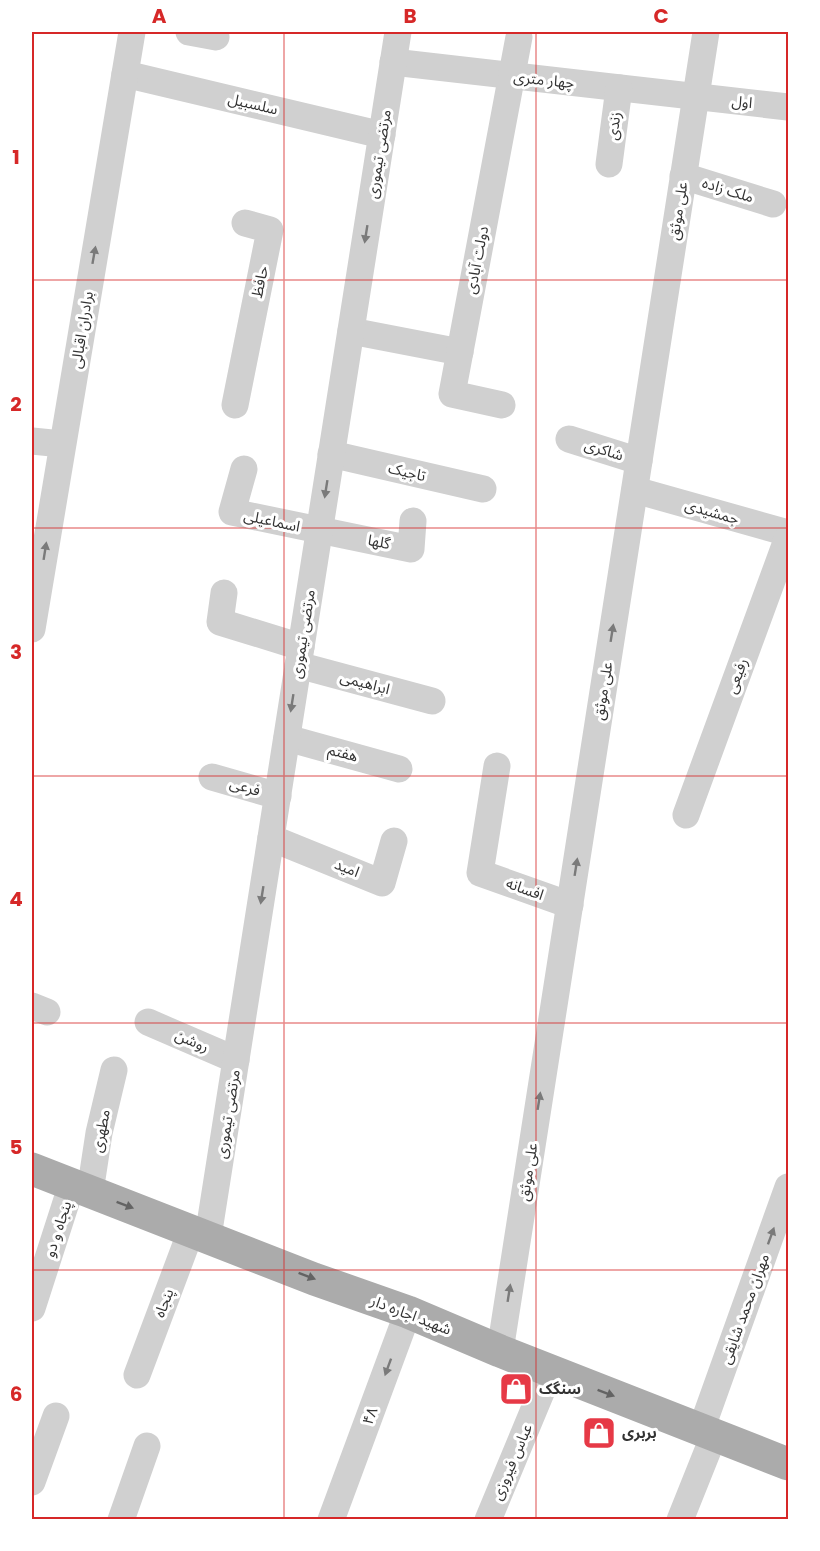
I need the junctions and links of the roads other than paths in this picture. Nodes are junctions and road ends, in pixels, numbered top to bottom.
1 (132, 32) edge
2 (189, 32) edge
3 (398, 32) edge
4 (706, 32) edge
5 (216, 37) dead end
6 (519, 37) dead end
7 (393, 62) junction
8 (125, 74) junction
9 (512, 76) junction
10 (619, 88) junction
11 (696, 97) junction
12 (789, 107) edge
13 (382, 135) junction
14 (609, 164) dead end
15 (683, 176) junction
16 (773, 204) dead end
17 (245, 223) dead end
18 (351, 331) junction
19 (460, 352) junction
20 (235, 405) dead end
21 (502, 405) dead end
22 (569, 440) dead end
23 (32, 441) edge
24 (62, 444) junction
25 (331, 454) junction
26 (639, 461) junction
27 (244, 469) dead end
28 (483, 489) dead end
29 (634, 490) junction
30 (413, 521) dead end
31 (319, 531) junction
32 (789, 535) edge
33 (224, 593) dead end
34 (34, 602) edge
35 (32, 629) edge
36 (299, 656) junction
37 (432, 701) dead end
38 (287, 738) junction
39 (497, 766) dead end
40 (399, 769) dead end
41 (212, 777) dead end
42 (278, 796) junction
43 (686, 815) dead end
44 (271, 838) junction
45 (394, 841) dead end
46 (570, 905) junction
47 (148, 1022) dead end
48 (236, 1060) junction
49 (114, 1070) dead end
50 (32, 1169) edge
51 (789, 1187) edge
52 (81, 1188) junction
53 (200, 1234) junction
54 (32, 1308) edge
55 (408, 1312) junction
56 (500, 1351) junction
57 (550, 1371) junction
58 (137, 1375) dead end
59 (56, 1416) dead end
60 (707, 1432) junction
61 (147, 1446) dead end
62 (789, 1464) edge
63 (32, 1482) edge
64 (121, 1520) edge
65 (332, 1520) edge
66 (488, 1520) edge
67 (680, 1520) edge

1 - 8 street, برادران اقبالی
2 - 5 street
3 - 7 street, مرتضی تیموری
4 - 11 street, علی موثق
6 - 9 street, دولت آبادی
7 - 9 street, چهار متری
7 - 13 street, مرتضی تیموری
8 - 13 street, سلسبیل
24 -> 8 street, برادران اقبالی
9 - 10 street, چهار متری
9 - 19 street, دولت آبادی
10 - 11 street, چهار متری
10 - 14 street, زندی
11 - 12 street, اول
11 - 15 street, علی موثق
13 -> 18 street, مرتضی تیموری
15 - 16 street, ملک زاده
15 - 26 street, علی موثق
17 - 20 street, حافظ
18 - 19 street
18 - 25 street, مرتضی تیموری
19 - 21 street, دولت آبادی
22 - 26 street, شاکری
23 - 24 street
34 -> 24 street, برادران اقبالی
25 - 28 street, تاجیک
25 -> 31 street, مرتضی تیموری
26 - 29 street, علی موثق
27 - 31 street, اسماعیلی
29 - 32 street, جمشیدی
46 -> 29 street, علی موثق
30 - 31 street, گلها
31 - 36 street, مرتضی تیموری
32 - 43 street, رفیعی
33 - 36 street, ابراهیمی
34 - 35 street, برادران اقبالی
36 - 37 street, ابراهیمی
36 -> 38 street, مرتضی تیموری
38 - 40 street, هفتم
38 - 42 street, مرتضی تیموری
39 - 46 street, افسانه
41 - 42 street, فرعی
42 - 44 street, مرتضی تیموری
44 - 45 street, امید
44 -> 48 street, مرتضی تیموری
56 -> 46 street, علی موثق
47 - 48 street, روشن
48 - 53 street, مرتضی تیموری
49 - 52 street, مطهری
50 - 52 main road, شهید اجاره دار
60 -> 51 street, مهران محمد شایقی
52 -> 53 main road, شهید اجاره دار
52 - 54 street, پنجاه و دو
53 -> 55 main road, شهید اجاره دار
53 - 58 street, پنجاه
55 - 56 main road, شهید اجاره دار
55 -> 65 street, ۴۸
56 - 57 main road, شهید اجاره دار
57 -> 60 main road, شهید اجاره دار
57 - 66 street, عباس فیروزی
59 - 63 street
60 - 62 main road, شهید اجاره دار
60 - 67 street, مهران محمد شایقی
61 - 64 street

